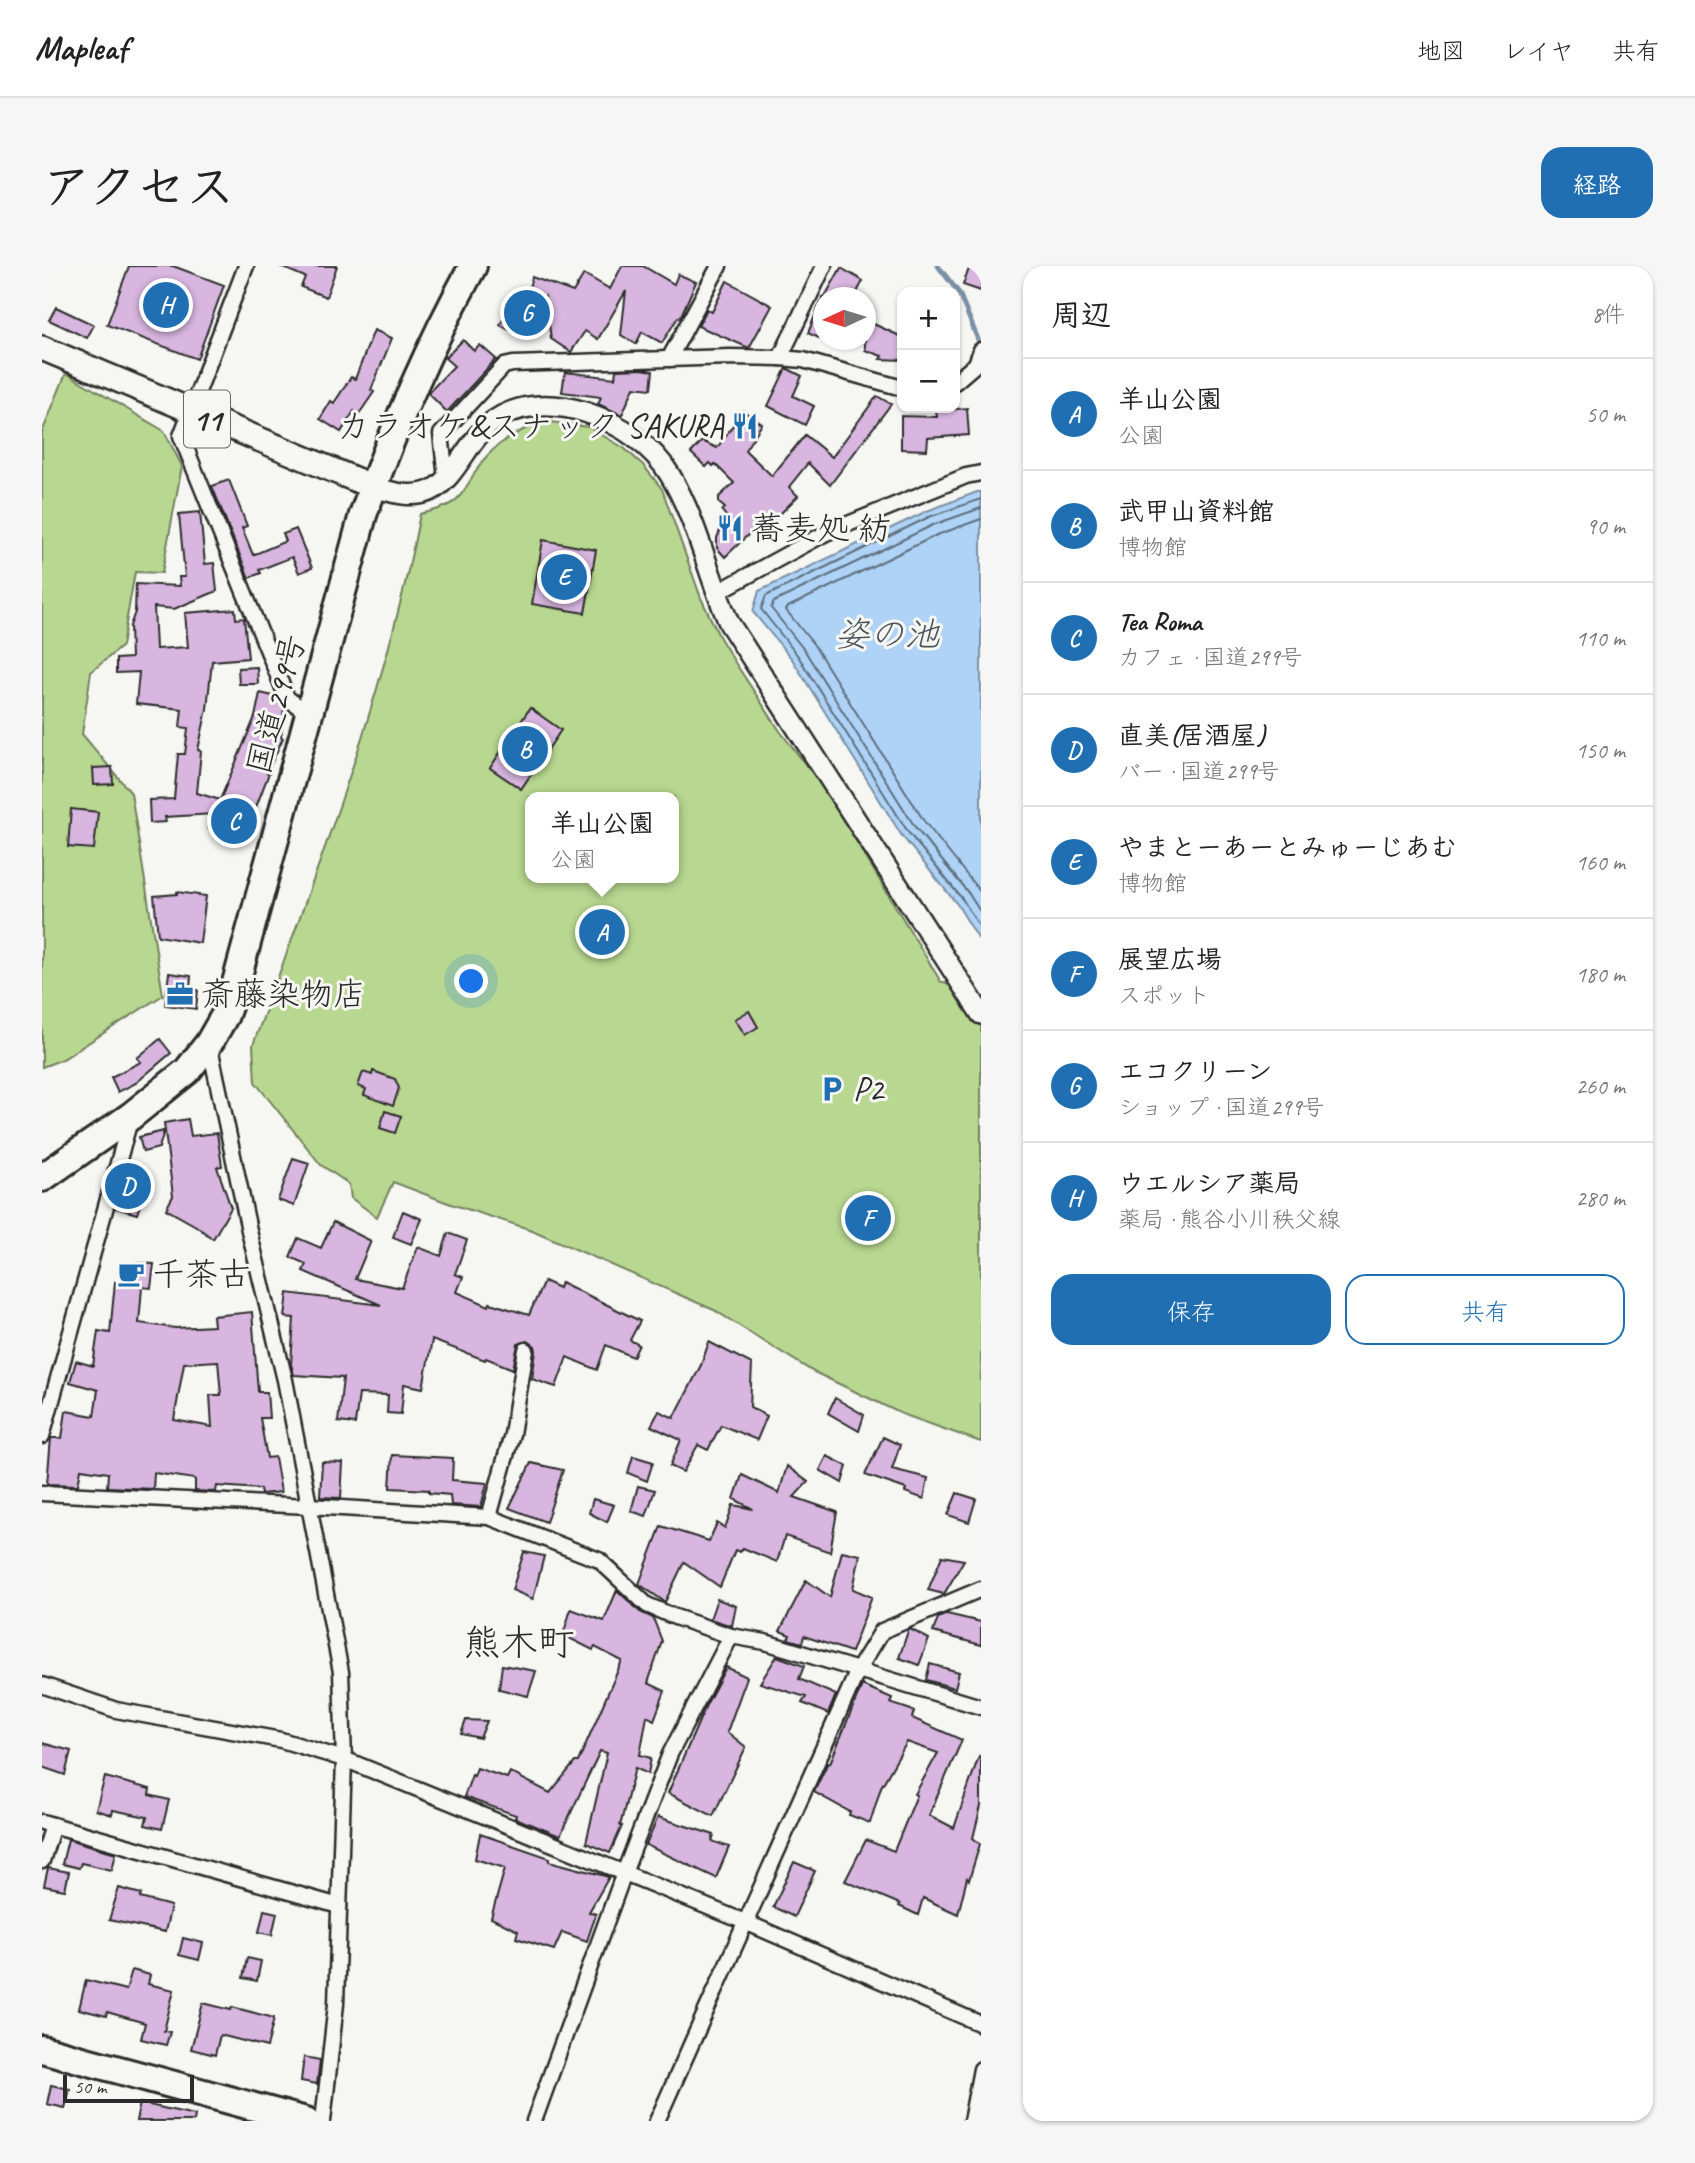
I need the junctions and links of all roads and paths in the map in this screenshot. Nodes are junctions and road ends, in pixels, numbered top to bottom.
1 (246, 266) edge
2 (719, 266) edge
3 (824, 266) edge
4 (470, 267) edge
5 (42, 348) edge
6 (981, 351) edge
7 (780, 358) junction
8 (669, 359) junction
9 (960, 378) edge
10 (897, 387) edge
11 (189, 411) junction
12 (981, 473) edge
13 (446, 478) junction
14 (373, 486) junction
15 (716, 593) junction
16 (310, 715) junction
17 (972, 994) edge
18 (981, 1014) edge
19 (209, 1043) junction
20 (131, 1116) junction
21 (42, 1178) edge
22 (526, 1350) dead end
23 (42, 1436) edge
24 (42, 1493) edge
25 (309, 1506) junction
26 (489, 1517) junction
27 (981, 1589) edge
28 (732, 1636) junction
29 (858, 1670) junction
30 (42, 1685) edge
31 (981, 1707) edge
32 (344, 1759) junction
33 (48, 1824) edge
34 (42, 1861) edge
35 (624, 1872) junction
36 (339, 1906) junction
37 (745, 1922) junction
38 (981, 2024) edge
39 (42, 2049) edge
40 (981, 2069) edge
41 (306, 2121) edge
42 (323, 2121) edge
43 (534, 2121) edge
44 (657, 2121) edge
45 (971, 2121) edge

1 - 11 street
2 - 8 street
3 - 7 street
4 - 14 highway, 国道299号
5 - 11 main road, 11
6 - 9 street
7 - 8 street
7 - 10 street
8 - 13 street
11 - 14 main road, 11
11 - 16 street
12 - 15 street
13 - 14 street
13 - 15 street
14 - 16 highway, 国道299号
15 - 17 street
16 - 19 highway, 国道299号
17 - 18 street
19 - 20 highway, 国道299号
19 - 25 street
20 - 21 highway, 国道299号
20 - 23 street
22 - 26 street
24 - 25 street
25 - 26 street
25 - 32 street
26 - 28 street
27 - 29 street
28 - 29 street
28 - 35 street
29 - 31 street
29 - 37 street
30 - 32 street
32 - 35 street
32 - 36 street
33 - 34 street
33 - 36 street
35 - 37 street
35 - 43 street
36 - 42 street
37 - 38 street
37 - 44 street
39 - 41 highway
40 - 45 street

